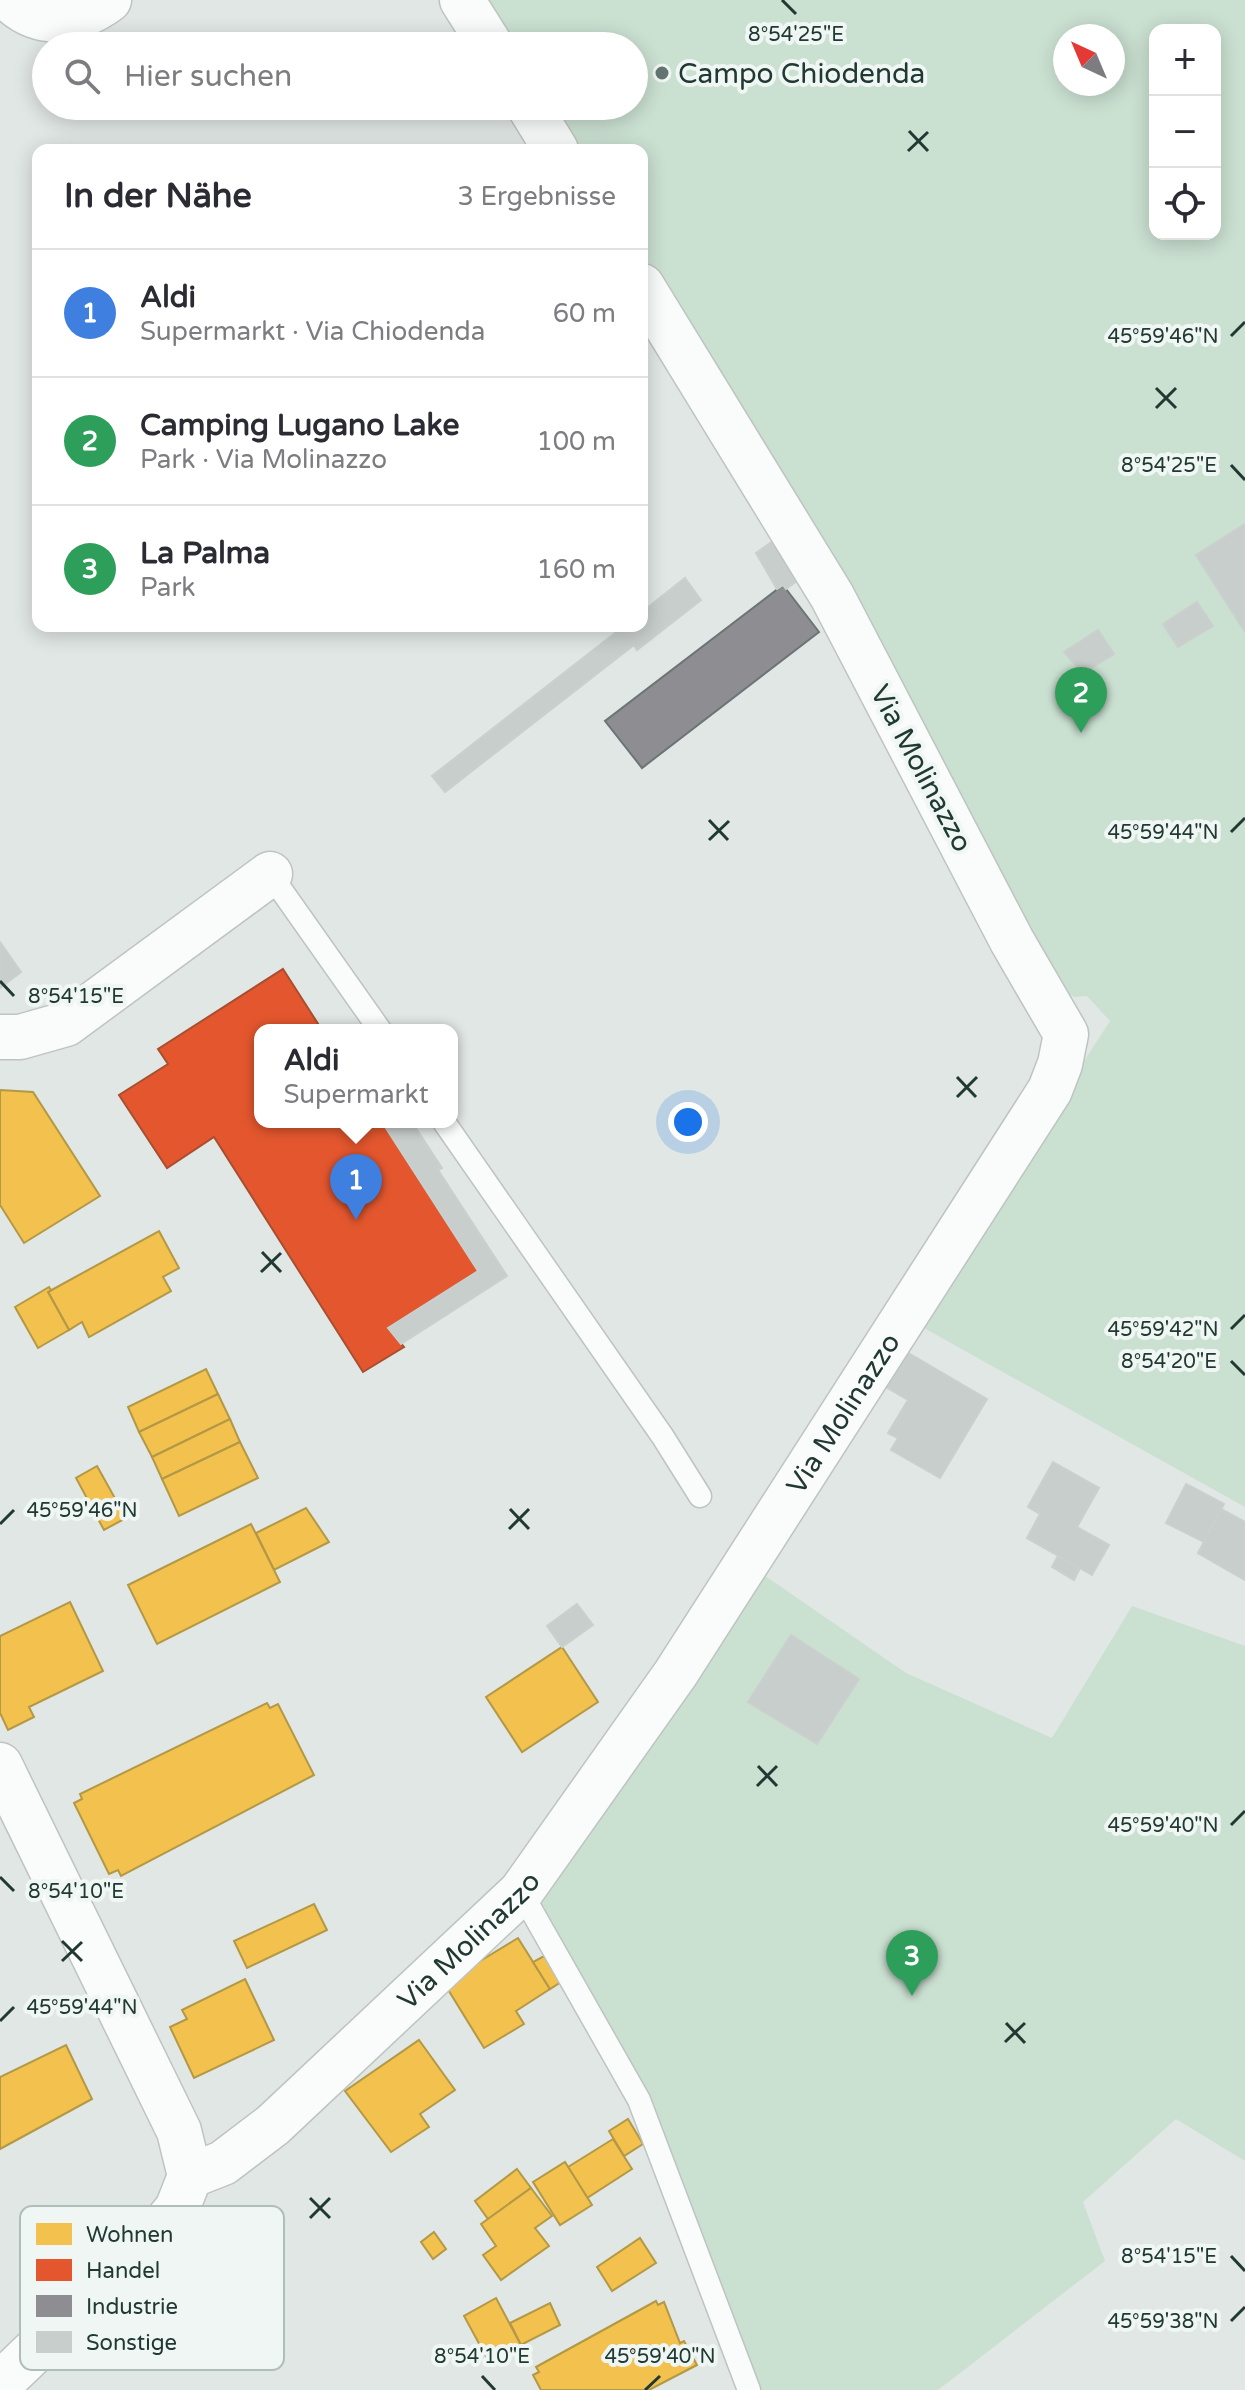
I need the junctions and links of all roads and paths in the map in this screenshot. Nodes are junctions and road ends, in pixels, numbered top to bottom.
1 (10, 0) edge
2 (109, 0) edge
3 (462, 0) edge
4 (482, 32) edge
5 (538, 120) edge
6 (552, 144) edge
7 (648, 296) edge
8 (270, 874) joint
9 (376, 1024) edge
10 (0, 1037) edge
11 (448, 1128) edge
12 (700, 1496) dead end
13 (0, 1765) edge
14 (521, 1892) junction
15 (190, 2176) junction
16 (178, 2206) edge
17 (20, 2365) edge
18 (0, 2384) edge
19 (749, 2390) edge

1 - 2 street
3 - 4 street
5 - 6 street
7 - 14 street, Via Molinazzo
8 - 9 lane
8 - 10 street
11 - 12 lane
13 - 15 street
14 - 15 street, Via Molinazzo
14 - 19 lane
15 - 16 street
17 - 18 street

